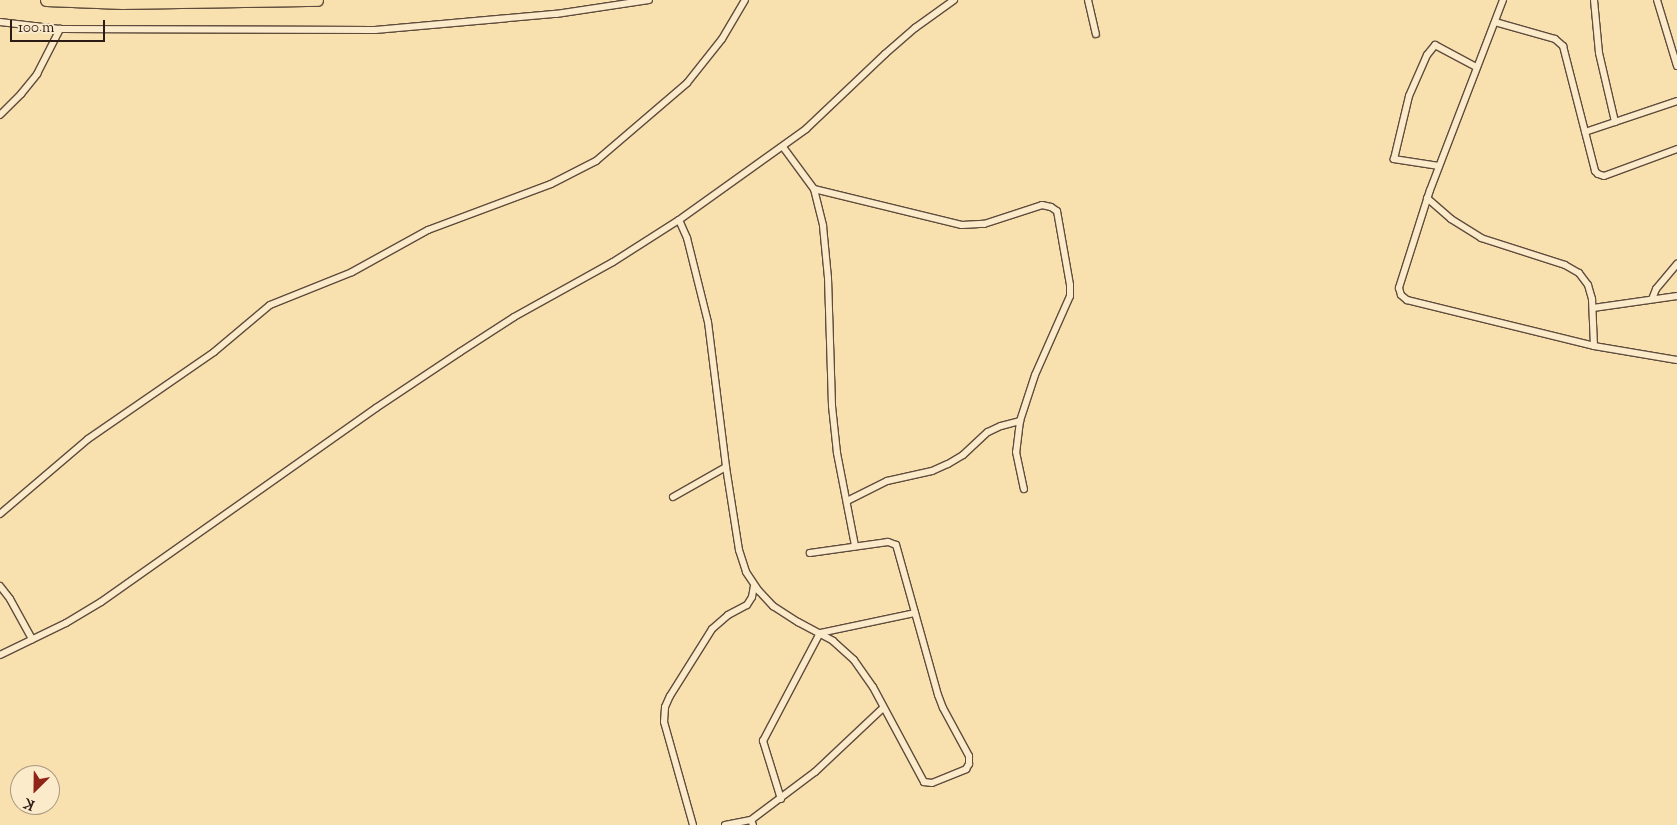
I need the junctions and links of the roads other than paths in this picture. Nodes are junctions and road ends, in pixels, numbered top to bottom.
1 (46, 0) edge
2 (317, 0) edge
3 (649, 0) edge
4 (746, 0) edge
5 (954, 0) edge
6 (1088, 0) edge
7 (1503, 0) edge
8 (1594, 0) edge
9 (1656, 0) edge
10 (0, 22) edge
11 (1495, 22) junction
12 (60, 29) junction
13 (1096, 34) dead end
14 (1677, 66) edge
15 (1476, 67) junction
16 (1677, 101) edge
17 (0, 114) edge
18 (1615, 122) junction
19 (1586, 132) junction
20 (783, 147) junction
21 (1677, 149) edge
22 (1439, 166) junction
23 (814, 189) junction
24 (1427, 198) junction
25 (679, 220) junction
26 (1677, 264) edge
27 (1677, 296) edge
28 (1652, 299) junction
29 (1593, 308) junction
30 (1594, 346) junction
31 (1677, 360) edge
32 (1020, 421) junction
33 (726, 467) junction
34 (1024, 489) dead end
35 (673, 498) dead end
36 (847, 501) junction
37 (0, 514) edge
38 (855, 546) junction
39 (810, 552) dead end
40 (0, 586) edge
41 (754, 586) junction
42 (915, 613) junction
43 (820, 633) junction
44 (32, 639) junction
45 (0, 655) edge
46 (883, 708) junction
47 (781, 799) junction
48 (752, 822) edge
49 (693, 825) edge
50 (725, 825) edge

1 - 2 highway
3 - 12 street
4 - 37 street
5 - 20 street
6 - 13 street
7 - 11 street
8 - 18 street
9 - 14 street
10 - 12 street
11 - 15 street
11 - 19 street
12 - 17 street
15 - 22 street
15 - 22 street
16 - 18 street
18 - 19 street
19 - 21 street
20 - 23 street
20 - 25 street
22 - 24 street
23 - 32 street
23 - 36 street
24 - 29 street
24 - 30 street
25 - 33 street
25 - 44 street
26 - 28 street
27 - 28 street
28 - 29 street
29 - 30 street
30 - 31 street
32 - 34 street
32 - 36 street
33 - 35 street
33 - 41 street
36 - 38 street
38 - 39 street
38 - 42 street
40 - 44 street
41 - 43 street
41 - 49 street
42 - 43 street
42 - 46 street
43 - 46 street
43 - 47 street
44 - 45 street
46 - 47 street
47 - 48 street
48 - 50 street

